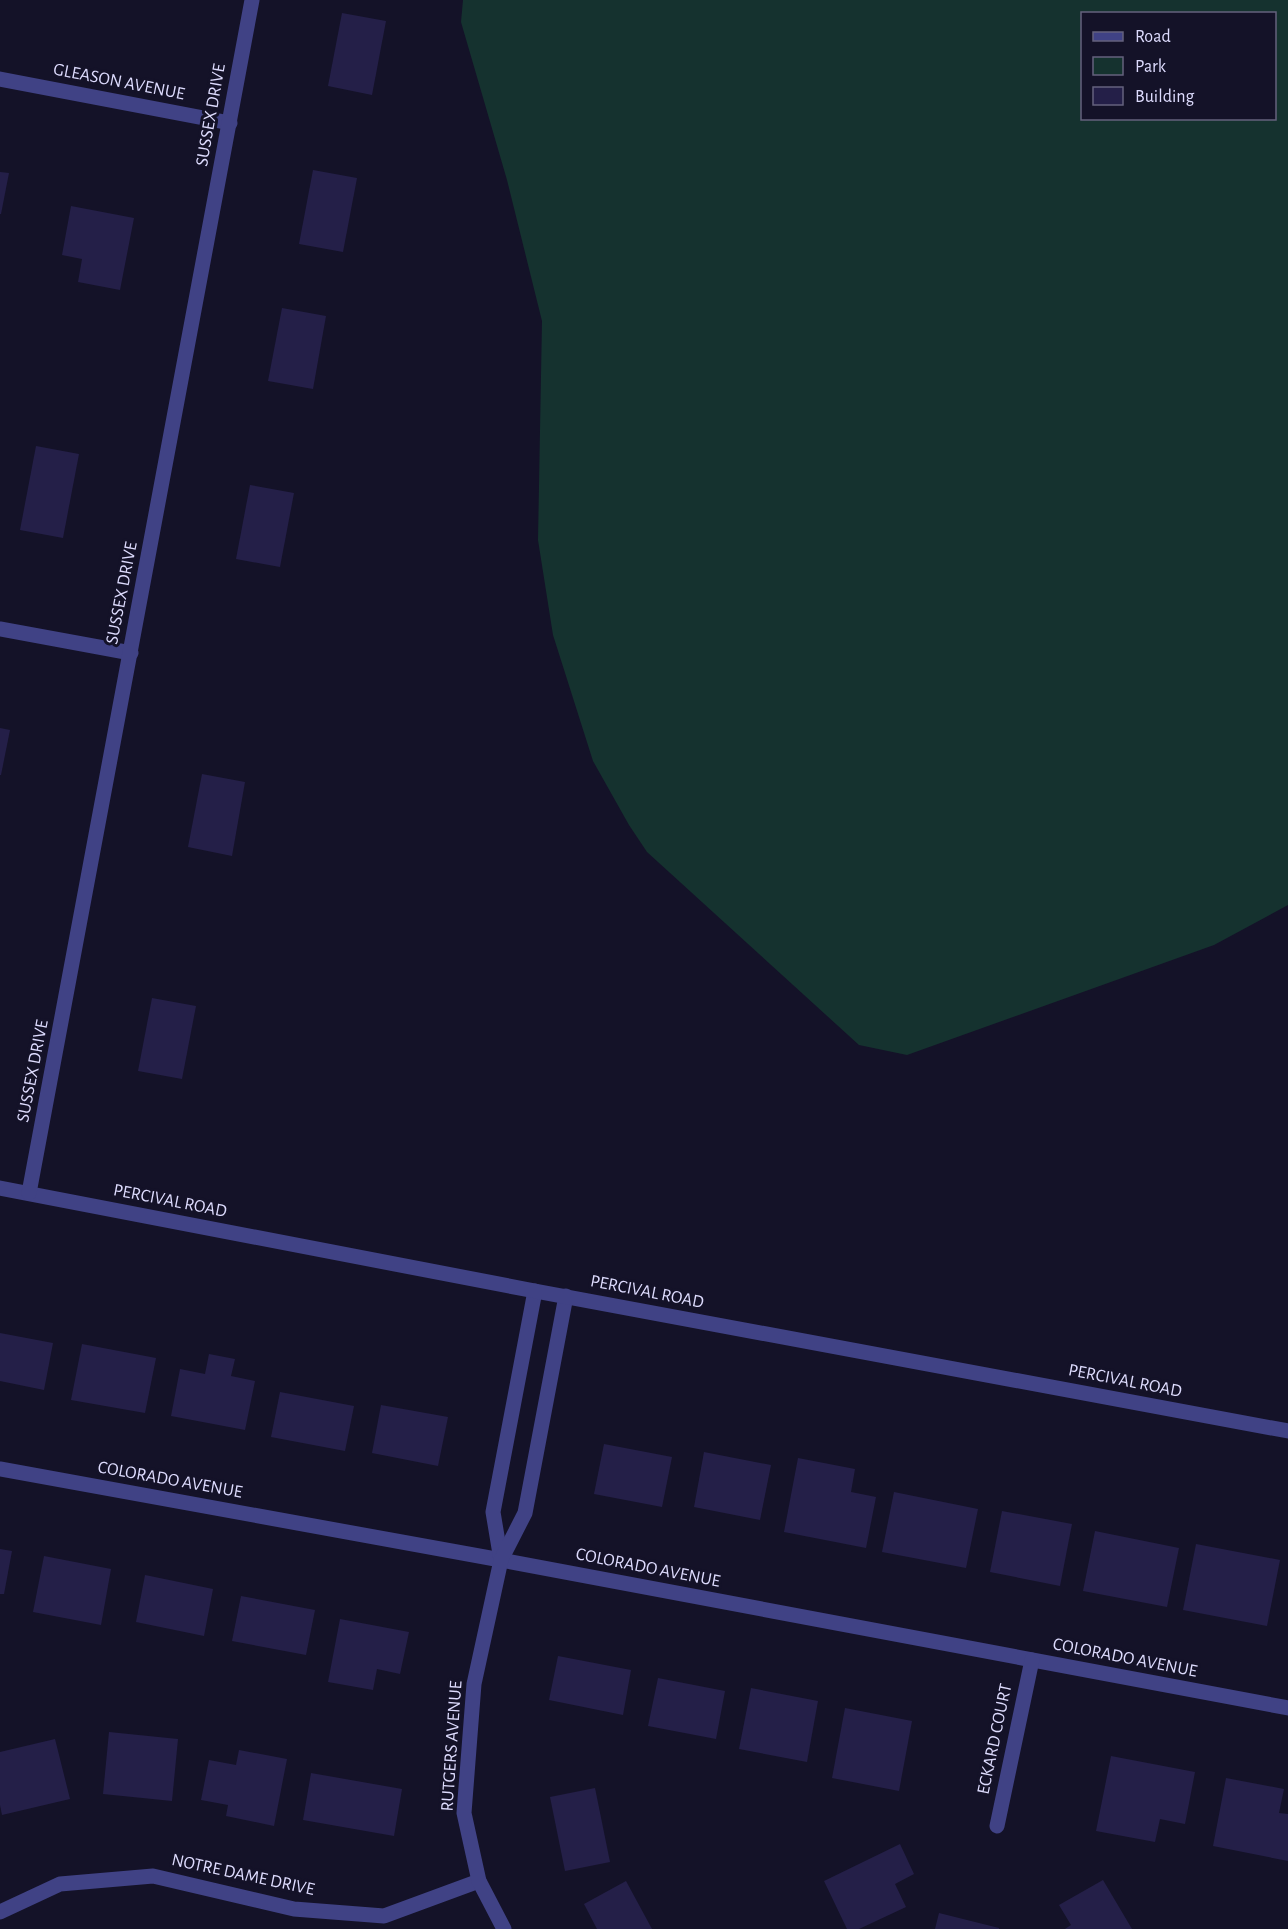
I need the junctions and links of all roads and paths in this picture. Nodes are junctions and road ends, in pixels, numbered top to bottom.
1 (252, 0) edge
2 (0, 79) edge
3 (230, 123) junction
4 (0, 629) edge
5 (131, 653) junction
6 (0, 1188) edge
7 (29, 1193) junction
8 (535, 1291) junction
9 (566, 1296) junction
10 (1288, 1431) edge
11 (0, 1468) edge
12 (501, 1560) junction
13 (1032, 1660) junction
14 (1288, 1708) edge
15 (997, 1826) dead end
16 (479, 1881) junction
17 (0, 1912) edge
18 (504, 1929) edge

1 - 3 street, SUSSEX DRIVE
2 - 3 street, GLEASON AVENUE
3 - 5 street, SUSSEX DRIVE
4 - 5 street
5 - 7 street, SUSSEX DRIVE
6 - 7 street, PERCIVAL ROAD
7 - 8 street, PERCIVAL ROAD
8 - 9 street, PERCIVAL ROAD
8 - 12 street, RUTGERS AVENUE
9 - 10 street, PERCIVAL ROAD
9 - 12 street, RUTGERS AVENUE
11 - 12 street, COLORADO AVENUE
12 - 13 street, COLORADO AVENUE
12 - 16 street, RUTGERS AVENUE
13 - 14 street, COLORADO AVENUE
13 - 15 street, ECKARD COURT
16 - 17 street, NOTRE DAME DRIVE
16 - 18 street, RUTGERS AVENUE

